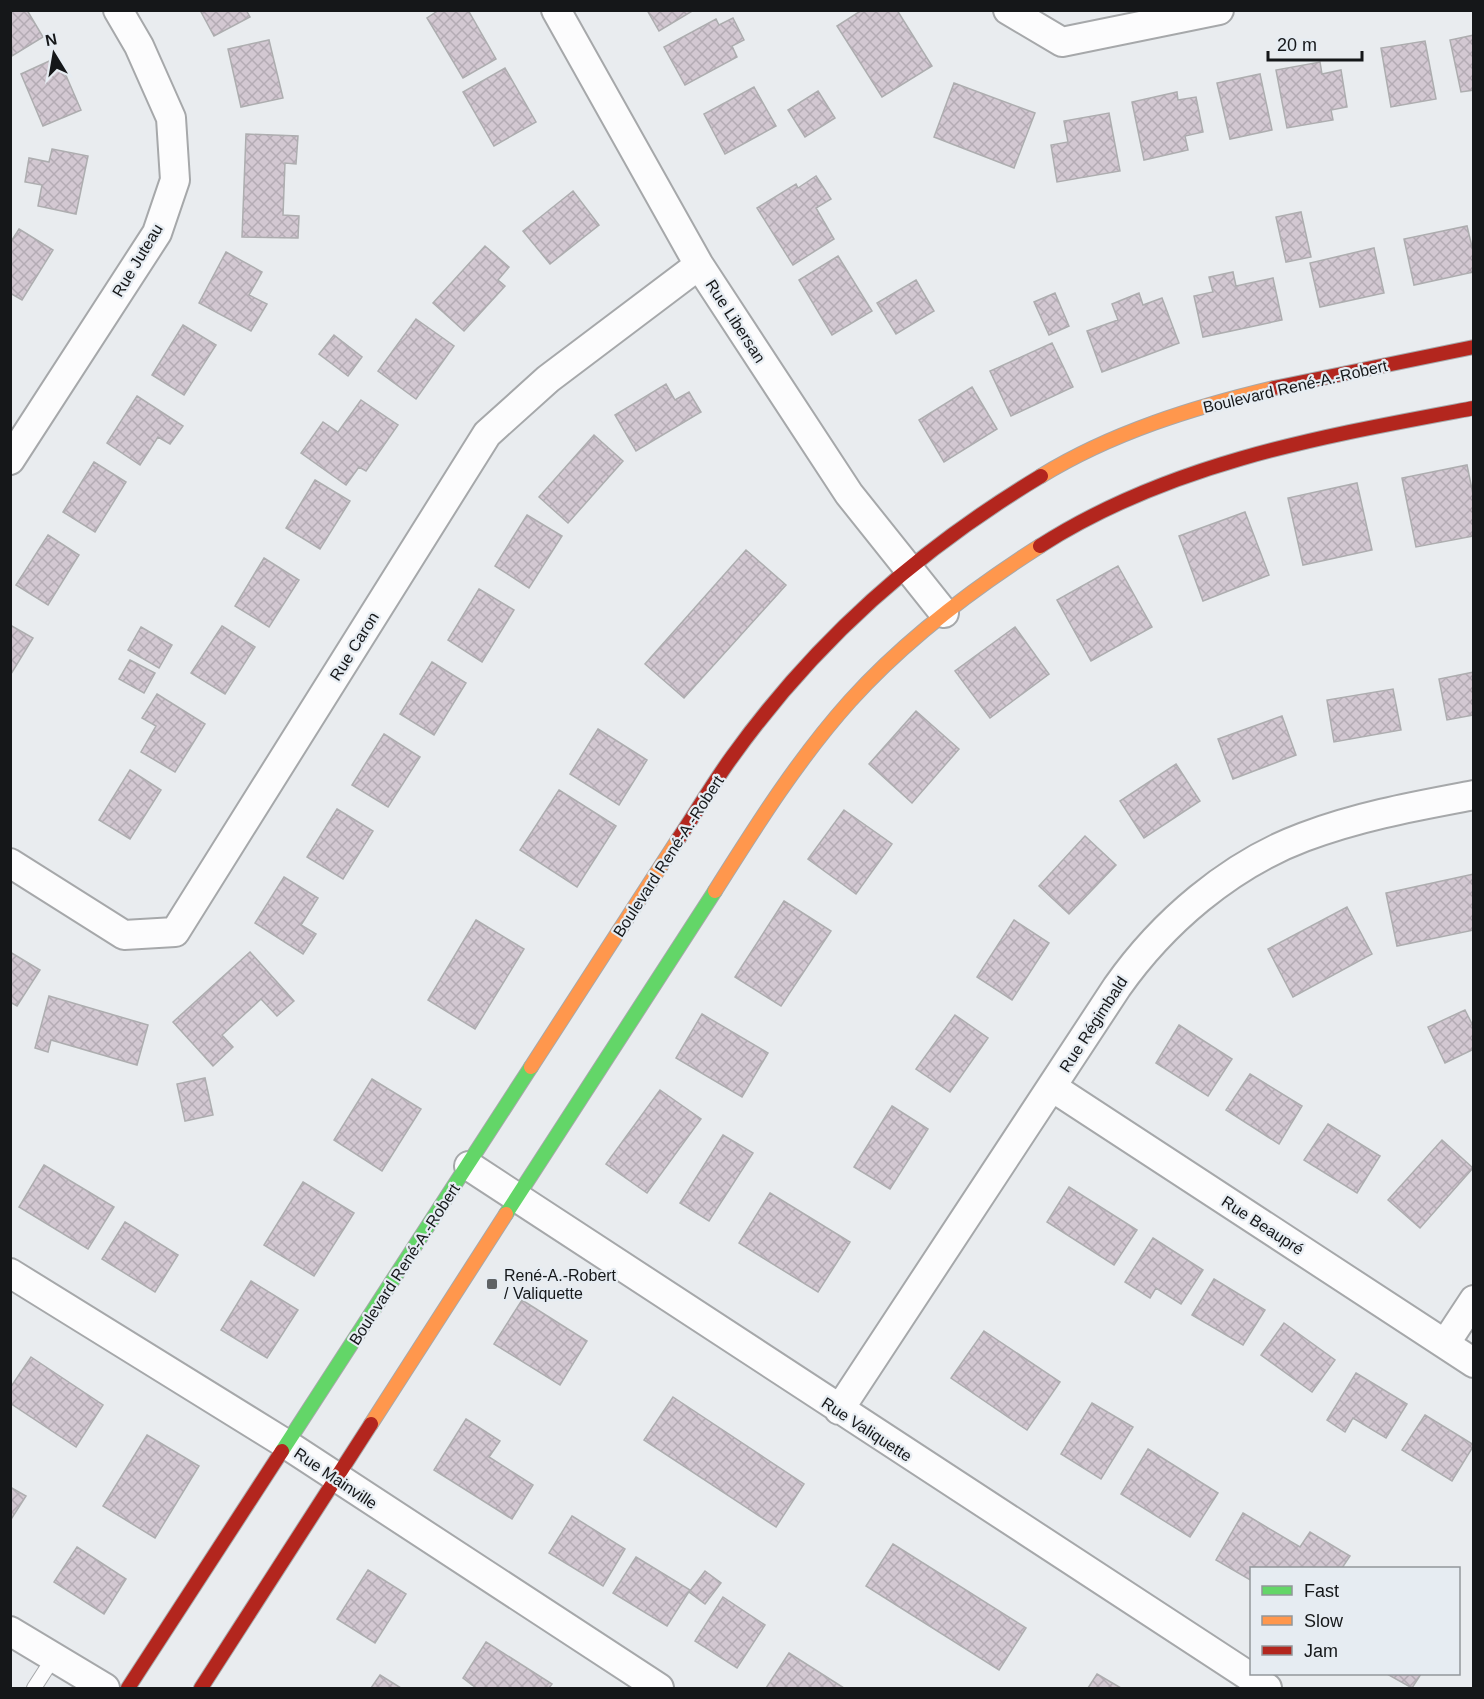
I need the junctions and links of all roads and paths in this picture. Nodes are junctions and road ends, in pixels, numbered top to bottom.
1 (118, 10) edge
2 (556, 10) edge
3 (1008, 10) edge
4 (1219, 10) edge
5 (699, 265) junction
6 (1473, 348) edge
7 (1473, 408) edge
8 (10, 459) edge
9 (907, 566) junction
10 (944, 613) junction
11 (1473, 795) edge
12 (10, 863) edge
13 (1052, 1087) junction
14 (469, 1166) junction
15 (517, 1199) junction
16 (10, 1273) edge
17 (1473, 1300) edge
18 (1444, 1344) junction
19 (1473, 1363) edge
20 (839, 1410) junction
21 (286, 1444) junction
22 (336, 1478) junction
23 (10, 1631) edge
24 (54, 1657) junction
25 (34, 1689) edge
26 (105, 1689) edge
27 (128, 1689) edge
28 (201, 1689) edge
29 (659, 1689) edge
30 (1267, 1689) edge

1 - 8 street, Rue Juteau
2 - 5 street, Rue Libersan
3 - 4 street
5 - 9 street, Rue Libersan
5 - 12 street, Rue Caron
6 - 9 street, Boulevard René-A.-Robert
7 - 10 street
9 - 10 street, Rue Libersan
9 - 14 street, Boulevard René-A.-Robert
10 - 15 street
11 - 13 street, Rue Régimbald
13 - 18 street, Rue Beaupré
13 - 20 street, Rue Régimbald
14 - 15 street, Rue Valiquette
14 - 21 street, Boulevard René-A.-Robert
15 - 20 street, Rue Valiquette
15 - 22 street
16 - 21 street, Rue Mainville
17 - 18 street
18 - 19 street, Rue Beaupré
20 - 30 street, Rue Valiquette
21 - 22 street, Rue Mainville
21 - 27 street, Boulevard René-A.-Robert
22 - 28 street
22 - 29 street, Rue Mainville
23 - 24 street
24 - 25 lane
24 - 26 street

